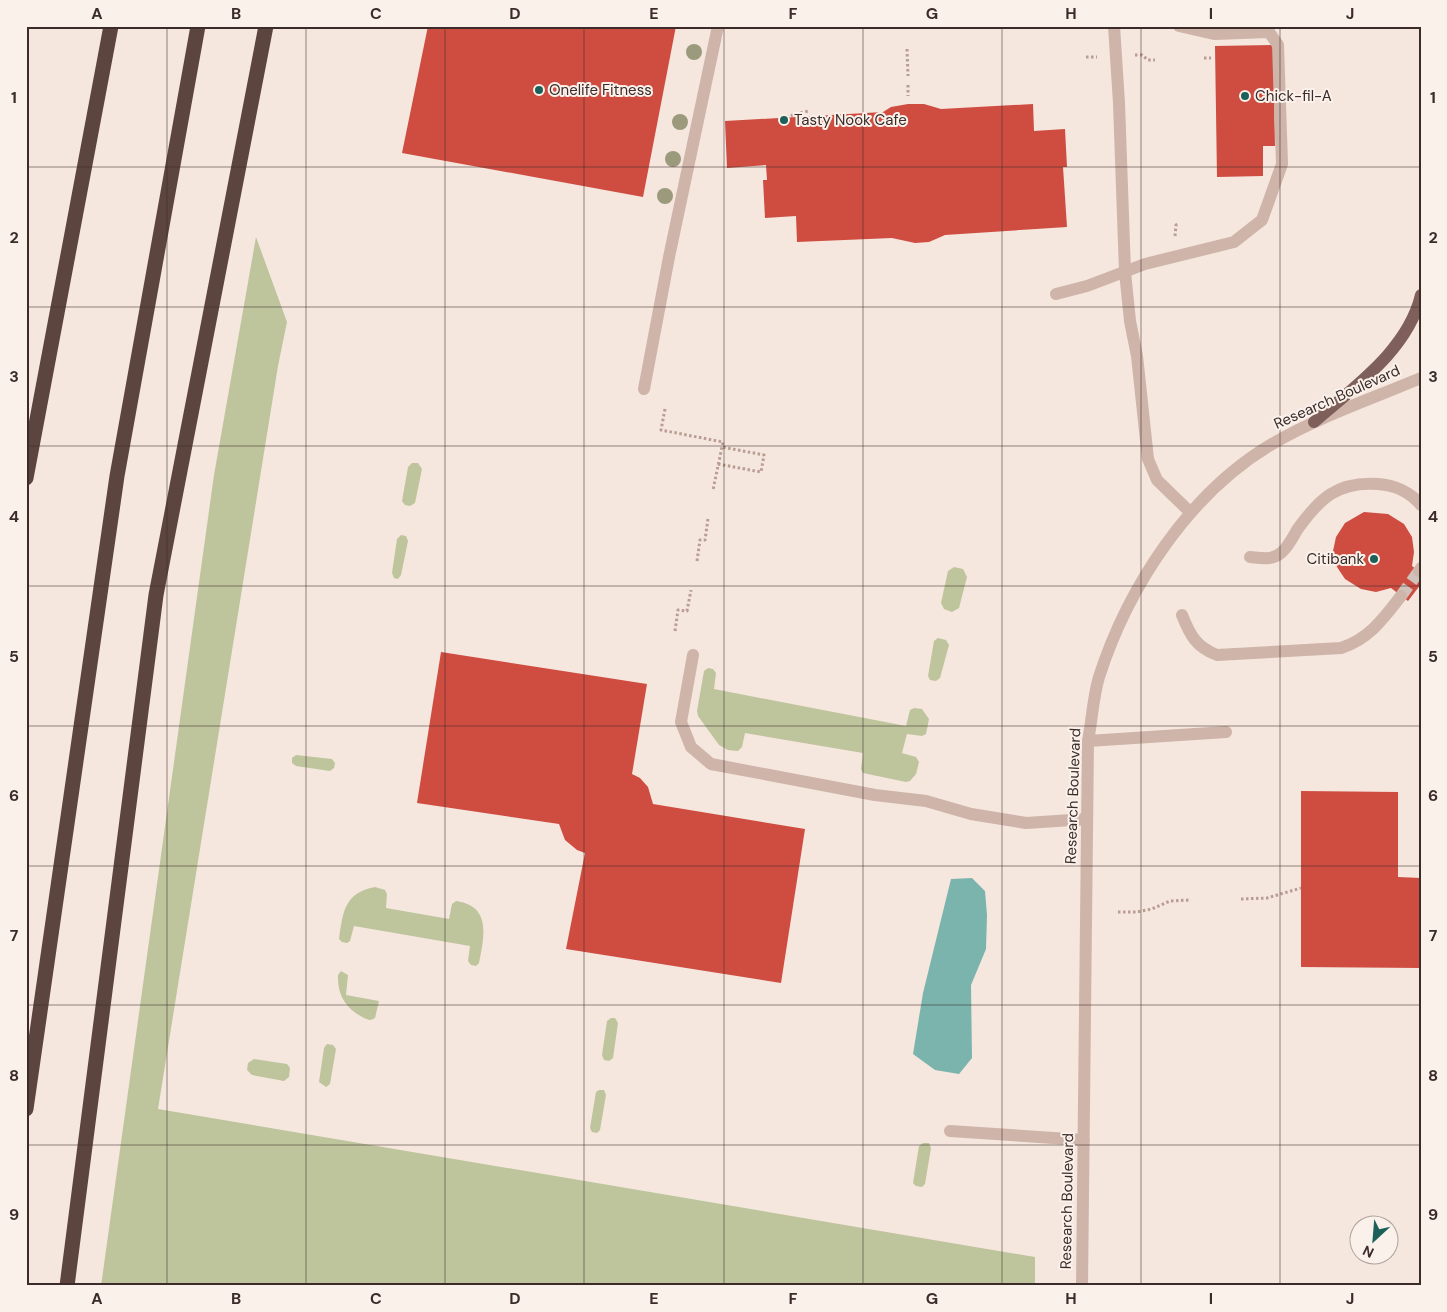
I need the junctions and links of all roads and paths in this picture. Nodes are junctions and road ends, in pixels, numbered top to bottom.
1 (110, 26) edge
2 (198, 26) edge
3 (266, 26) edge
4 (718, 26) edge
5 (1114, 26) edge
6 (1179, 26) edge
7 (907, 49) dead end
8 (1133, 55) dead end
9 (1100, 56) dead end
10 (1086, 58) dead end
11 (1204, 58) dead end
12 (1211, 58) dead end
13 (1155, 60) dead end
14 (908, 76) dead end
15 (908, 84) dead end
16 (908, 96) dead end
17 (808, 112) dead end
18 (786, 117) dead end
19 (1125, 272) junction
20 (1056, 294) dead end
21 (1421, 295) edge
22 (1421, 378) edge
23 (644, 389) dead end
24 (665, 409) dead end
25 (1314, 422) junction
26 (722, 447) junction
27 (718, 464) junction
28 (26, 478) edge
29 (713, 490) dead end
30 (1421, 505) edge
31 (1190, 512) junction
32 (708, 519) dead end
33 (1250, 557) dead end
34 (697, 561) dead end
35 (691, 590) dead end
36 (1401, 596) tunnel mouth
37 (1182, 615) dead end
38 (675, 631) dead end
39 (693, 655) dead end
40 (1226, 732) dead end
41 (1088, 741) junction
42 (1087, 819) junction
43 (1301, 888) dead end
44 (1241, 899) dead end
45 (1189, 900) dead end
46 (1118, 912) dead end
47 (26, 1109) edge
48 (950, 1131) dead end
49 (1084, 1140) junction
50 (67, 1286) edge
51 (1082, 1286) edge

1 - 28 highway
2 - 47 highway
3 - 50 highway
4 - 23 street
5 - 19 street
6 - 19 street
7 - 14 path
8 - 13 path
9 - 10 path
11 - 12 path
15 - 16 path
17 - 18 path
19 - 20 street
19 - 31 street
21 - 25 main road
22 - 25 street, Research Boulevard
24 - 26 path
25 - 31 street, Research Boulevard
26 - 27 path
26 - 27 path
27 - 29 path
30 - 33 street
31 - 41 street, Research Boulevard
32 - 34 path
35 - 38 path
36 - 37 street
39 - 42 street
40 - 41 street
41 - 42 street, Research Boulevard
42 - 49 street, Research Boulevard
43 - 44 path
45 - 46 path
48 - 49 street
49 - 51 street, Research Boulevard

